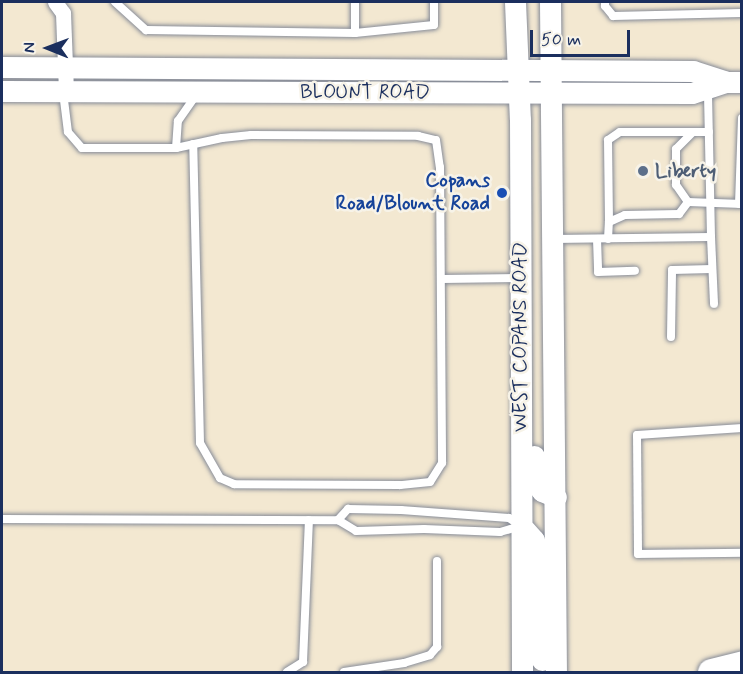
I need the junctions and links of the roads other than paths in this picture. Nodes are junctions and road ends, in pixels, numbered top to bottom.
1 (55, 2) edge
2 (115, 2) edge
3 (355, 2) edge
4 (434, 2) edge
5 (515, 2) edge
6 (550, 2) edge
7 (605, 2) edge
8 (741, 13) edge
9 (355, 33) junction
10 (2, 67) edge
11 (65, 68) junction
12 (517, 70) junction
13 (550, 71) junction
14 (725, 84) edge
15 (2, 91) edge
16 (65, 91) junction
17 (199, 91) junction
18 (518, 93) junction
19 (550, 93) junction
20 (741, 118) edge
21 (692, 132) junction
22 (709, 132) junction
23 (193, 144) junction
24 (176, 148) junction
25 (688, 202) junction
26 (711, 204) junction
27 (740, 204) edge
28 (609, 222) junction
29 (711, 237) junction
30 (552, 239) junction
31 (597, 239) junction
32 (608, 239) junction
33 (712, 269) junction
34 (635, 271) dead end
35 (521, 278) junction
36 (442, 279) junction
37 (714, 304) dead end
38 (671, 337) dead end
39 (520, 371) junction
40 (741, 428) edge
41 (556, 497) junction
42 (2, 519) edge
43 (309, 520) junction
44 (338, 520) junction
45 (521, 526) junction
46 (741, 554) edge
47 (437, 561) dead end
48 (741, 664) edge
49 (287, 672) edge
50 (344, 672) edge
51 (522, 672) edge
52 (542, 672) edge
53 (556, 672) edge
54 (711, 672) edge

1 - 11 street
2 - 9 lane
3 - 9 lane
4 - 9 lane
5 - 12 main road, WEST COPANS ROAD
6 - 13 main road, WEST COPANS ROAD
7 - 8 lane
10 - 11 main road, BLOUNT ROAD
11 - 12 main road, BLOUNT ROAD
11 - 16 street
12 - 13 main road, BLOUNT ROAD
12 - 18 main road, WEST COPANS ROAD
13 - 14 main road, BLOUNT ROAD
13 - 19 main road, WEST COPANS ROAD
14 - 19 main road, BLOUNT ROAD
14 - 22 lane
15 - 16 main road, BLOUNT ROAD
16 - 17 main road, BLOUNT ROAD
16 - 24 lane
17 - 18 main road, BLOUNT ROAD
17 - 24 lane
18 - 19 main road, BLOUNT ROAD
18 - 35 main road, WEST COPANS ROAD
19 - 30 main road, WEST COPANS ROAD
20 - 27 lane
21 - 22 lane
21 - 25 lane
21 - 28 lane
22 - 26 lane
23 - 24 lane
23 - 36 lane
23 - 36 lane
25 - 26 lane
25 - 28 lane
26 - 27 lane
26 - 29 lane
28 - 32 lane
29 - 32 lane
29 - 33 lane
30 - 31 lane
30 - 41 main road, WEST COPANS ROAD
31 - 32 lane
31 - 34 lane
33 - 37 lane
33 - 38 lane
35 - 36 lane
35 - 39 main road, WEST COPANS ROAD
39 - 41 main road
39 - 45 main road, WEST COPANS ROAD
40 - 46 lane
41 - 53 main road, WEST COPANS ROAD
42 - 43 lane
43 - 44 lane
43 - 49 lane
44 - 45 lane
44 - 45 lane
45 - 51 main road, WEST COPANS ROAD
45 - 52 main road
47 - 50 lane
48 - 54 highway

